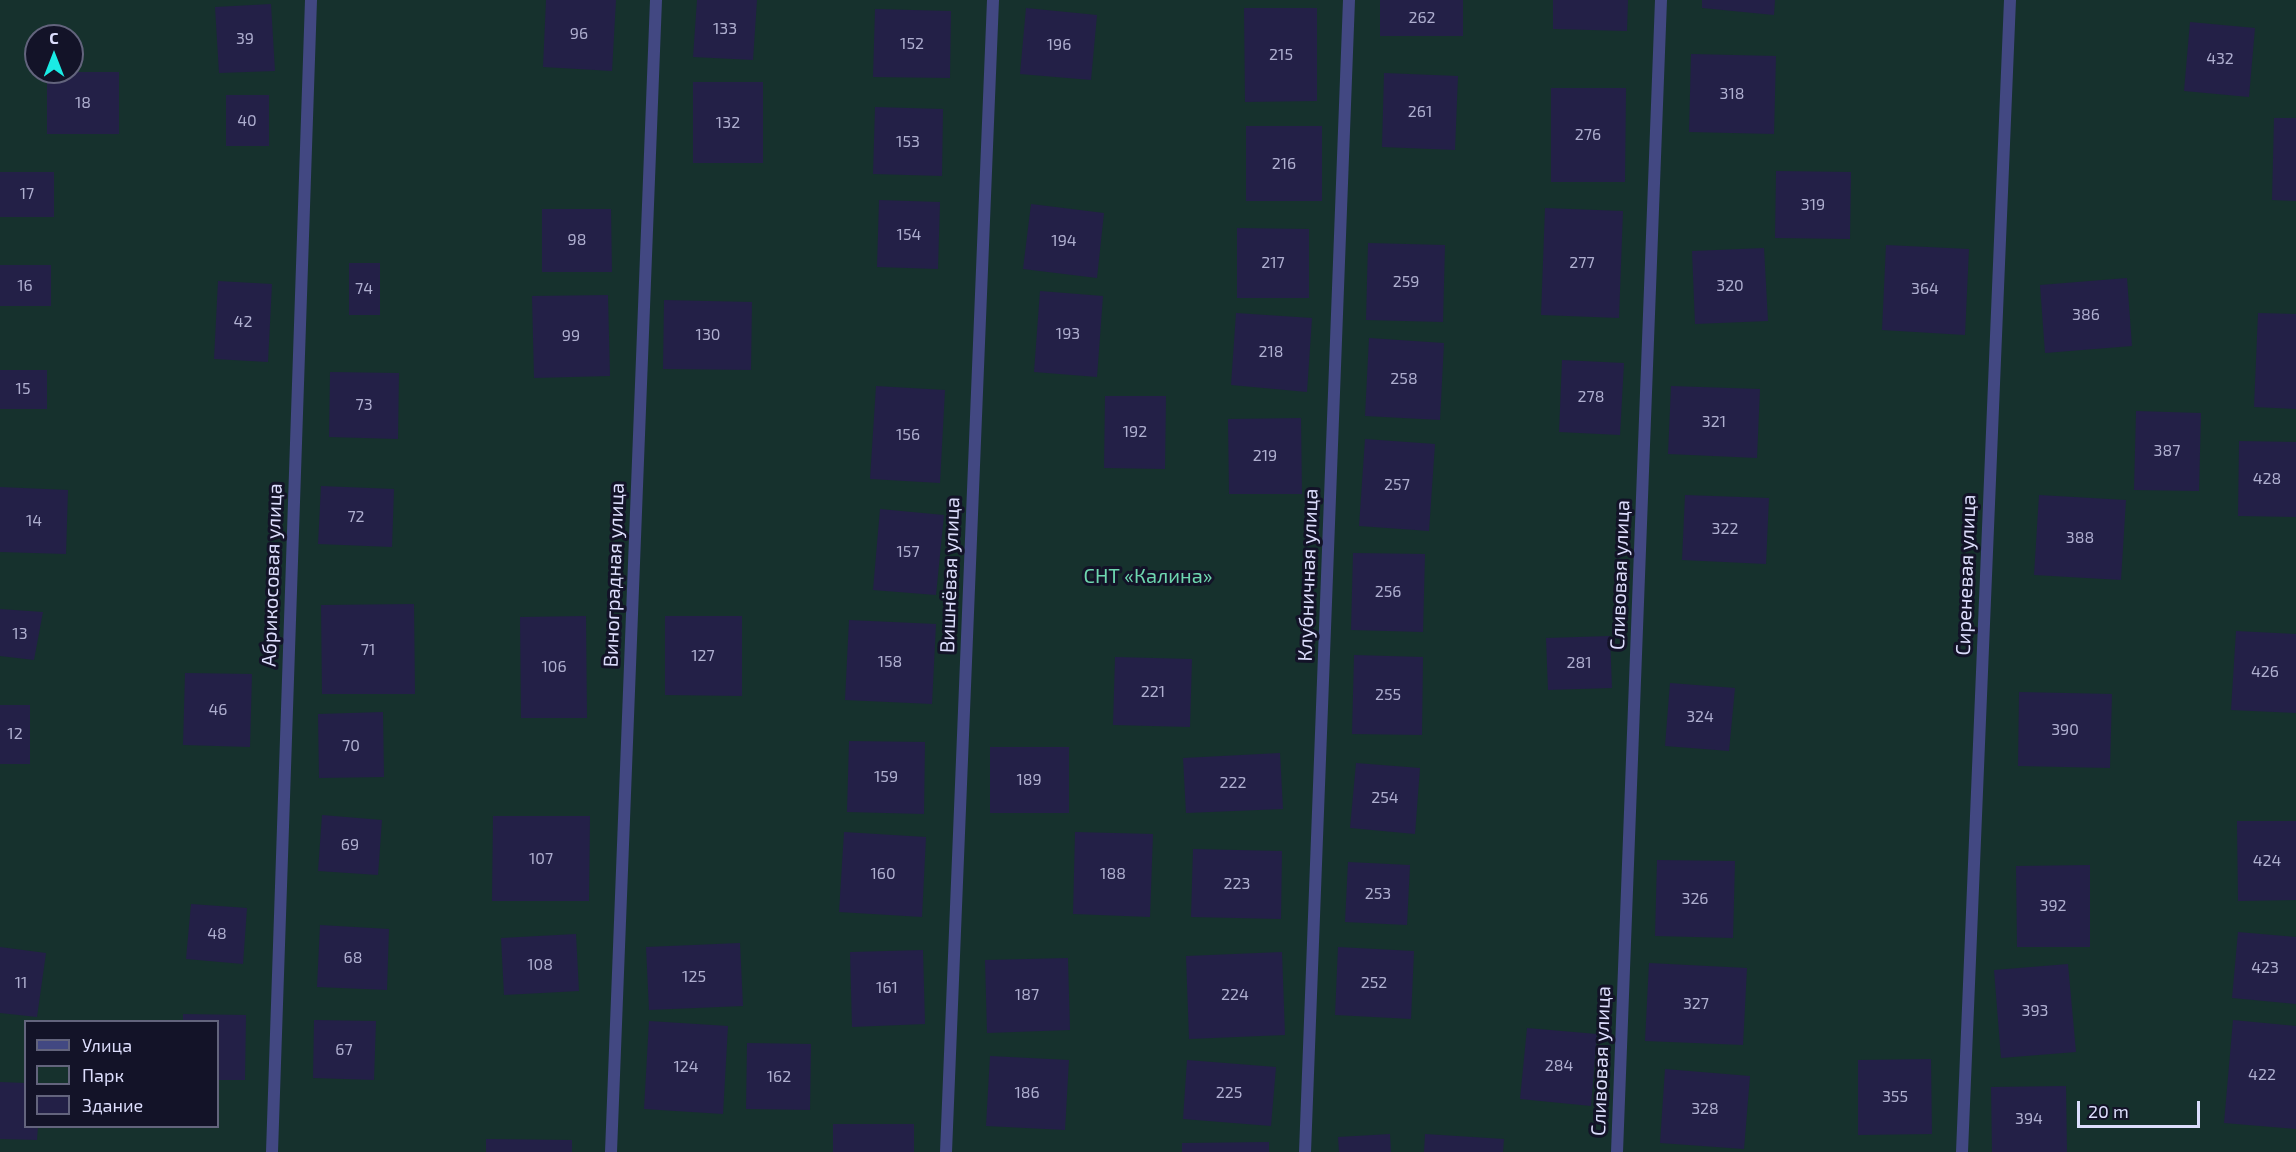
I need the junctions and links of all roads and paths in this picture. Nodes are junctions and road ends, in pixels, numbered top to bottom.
1 (311, 0) edge
2 (656, 0) edge
3 (993, 0) edge
4 (1349, 0) edge
5 (1661, 0) edge
6 (2010, 0) edge
7 (272, 1152) edge
8 (611, 1152) edge
9 (946, 1152) edge
10 (1305, 1152) edge
11 (1617, 1152) edge
12 (1962, 1152) edge

1 - 7 street, Абрикосовая улица
2 - 8 street, Виноградная улица
3 - 9 street, Вишнёвая улица
4 - 10 street, Клубничная улица
5 - 11 street, Сливовая улица
6 - 12 street, Сиреневая улица

